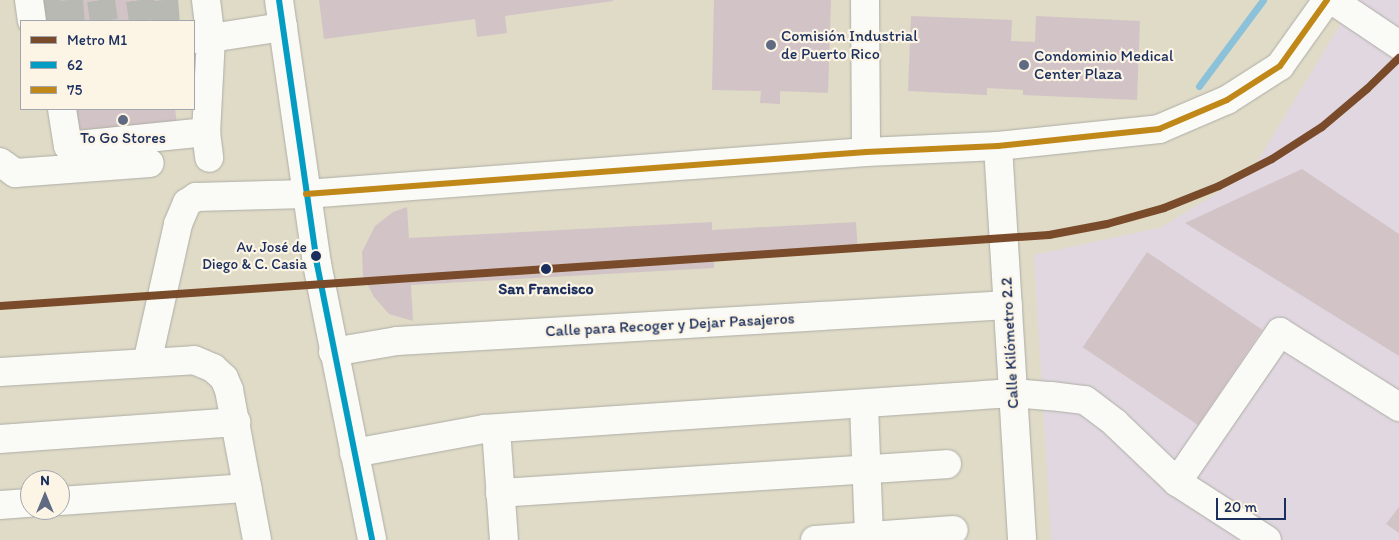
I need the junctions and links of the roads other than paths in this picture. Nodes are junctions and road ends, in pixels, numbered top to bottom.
1 (29, 0) edge
2 (206, 0) edge
3 (279, 0) edge
4 (866, 0) edge
5 (1327, 0) edge
6 (1332, 0) edge
7 (32, 20) edge
8 (282, 27) junction
9 (202, 38) edge
10 (1399, 45) edge
11 (62, 110) edge
12 (998, 146) junction
13 (866, 152) junction
14 (0, 162) edge
15 (150, 163) dead end
16 (306, 194) junction
17 (1008, 305) junction
18 (333, 352) junction
19 (148, 363) junction
20 (0, 372) edge
21 (1013, 393) junction
22 (864, 405) junction
23 (1399, 407) edge
24 (236, 422) junction
25 (496, 429) junction
26 (0, 439) edge
27 (354, 454) junction
28 (947, 464) dead end
29 (867, 469) junction
30 (1177, 482) junction
31 (248, 488) junction
32 (500, 493) junction
33 (70, 500) edge
34 (20, 504) edge
35 (0, 505) edge
36 (954, 530) dead end
37 (869, 536) junction
38 (258, 540) edge
39 (372, 540) edge
40 (504, 540) edge
41 (815, 540) edge
42 (1022, 540) edge
43 (1267, 540) edge

1 - 7 street
2 - 9 street
3 - 8 street
4 - 13 street
5 - 12 street
6 - 10 street
8 - 9 street
8 - 16 street
9 - 11 street
12 - 13 street
12 - 17 street, Calle Kilómetro 2.2
13 - 16 street
14 - 15 street
16 - 18 street
16 - 19 street
17 - 18 street, Calle para Recoger y Dejar Pasajeros
17 - 21 street, Calle Kilómetro 2.2
18 - 27 street
19 - 20 street
19 - 24 street
21 - 22 street
21 - 30 street
21 - 42 street, Calle Kilómetro 2.2
22 - 25 street
22 - 29 street
23 - 30 street
24 - 26 street
24 - 31 street
25 - 27 street
25 - 32 street
27 - 39 street
28 - 29 street
29 - 32 street
29 - 37 street
30 - 43 street
31 - 33 street
31 - 38 street
32 - 40 street
34 - 35 street
36 - 37 street
37 - 41 street

